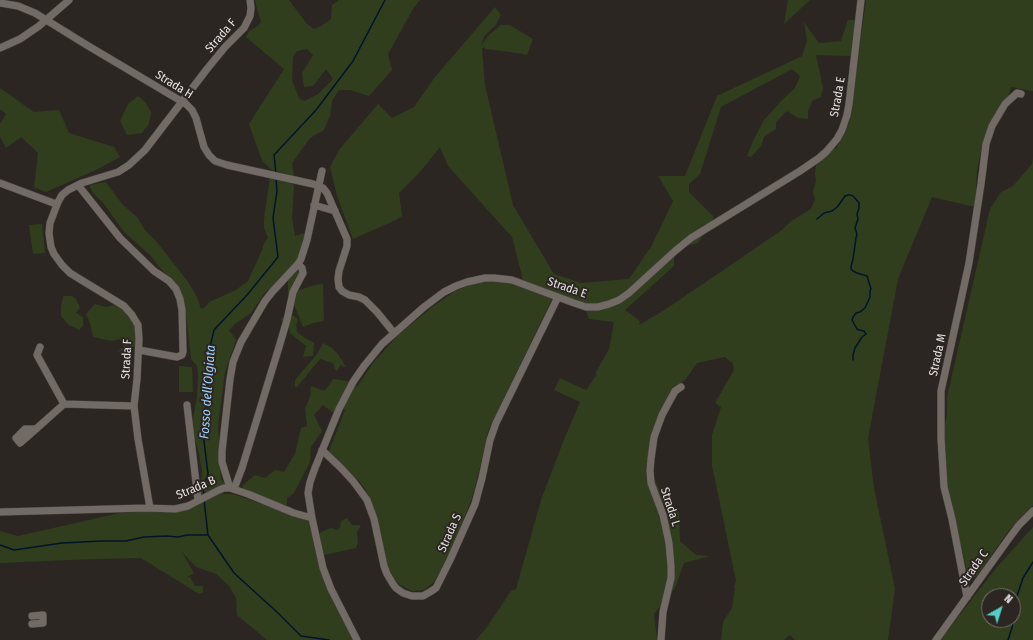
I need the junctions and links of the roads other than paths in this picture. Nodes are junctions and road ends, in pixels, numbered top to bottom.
1 (69, 0) edge
2 (250, 0) edge
3 (861, 0) edge
4 (0, 3) edge
5 (18, 3) edge
6 (47, 20) junction
7 (0, 48) edge
8 (1020, 94) dead end
9 (182, 101) junction
10 (322, 171) dead end
11 (0, 183) edge
12 (78, 185) junction
13 (318, 185) junction
14 (56, 204) junction
15 (314, 205) junction
16 (335, 211) junction
17 (298, 264) junction
18 (558, 297) junction
19 (394, 333) junction
20 (40, 348) dead end
21 (139, 350) junction
22 (681, 387) dead end
23 (64, 404) junction
24 (187, 405) dead end
25 (134, 406) junction
26 (36, 429) dead end
27 (322, 450) junction
28 (232, 488) junction
29 (202, 498) junction
30 (150, 508) junction
31 (1033, 511) edge
32 (0, 512) edge
33 (312, 518) junction
34 (968, 597) junction
35 (32, 616) dead end
36 (32, 624) dead end
37 (357, 640) edge
38 (661, 640) edge
39 (936, 640) edge

1 - 6 street
2 - 9 street, Strada F
3 - 18 street, Strada E
4 - 5 street, Strada H
5 - 6 street, Strada H
6 - 7 street
6 - 9 street, Strada H
8 - 34 street, Strada M
9 - 12 street, Strada F
9 - 13 street, Strada H
10 - 13 street
11 - 14 street
12 - 14 street, Strada F
12 - 21 street
13 - 15 street
13 - 16 street
14 - 21 street, Strada F
15 - 16 street
15 - 17 street
16 - 19 street
17 - 28 street
17 - 28 street
18 - 19 street, Strada E
18 - 27 street, Strada S
19 - 27 street, Strada E
20 - 23 street
21 - 25 street, Strada F
22 - 38 street, Strada L
23 - 25 street
23 - 26 street
24 - 29 street
25 - 30 street, Strada F
27 - 33 street, Strada E
28 - 29 street, Strada B
28 - 33 street, Strada B
29 - 30 street, Strada B
30 - 32 street, Strada B
31 - 34 street, Strada C
33 - 37 street
34 - 39 street, Strada C
35 - 36 street

